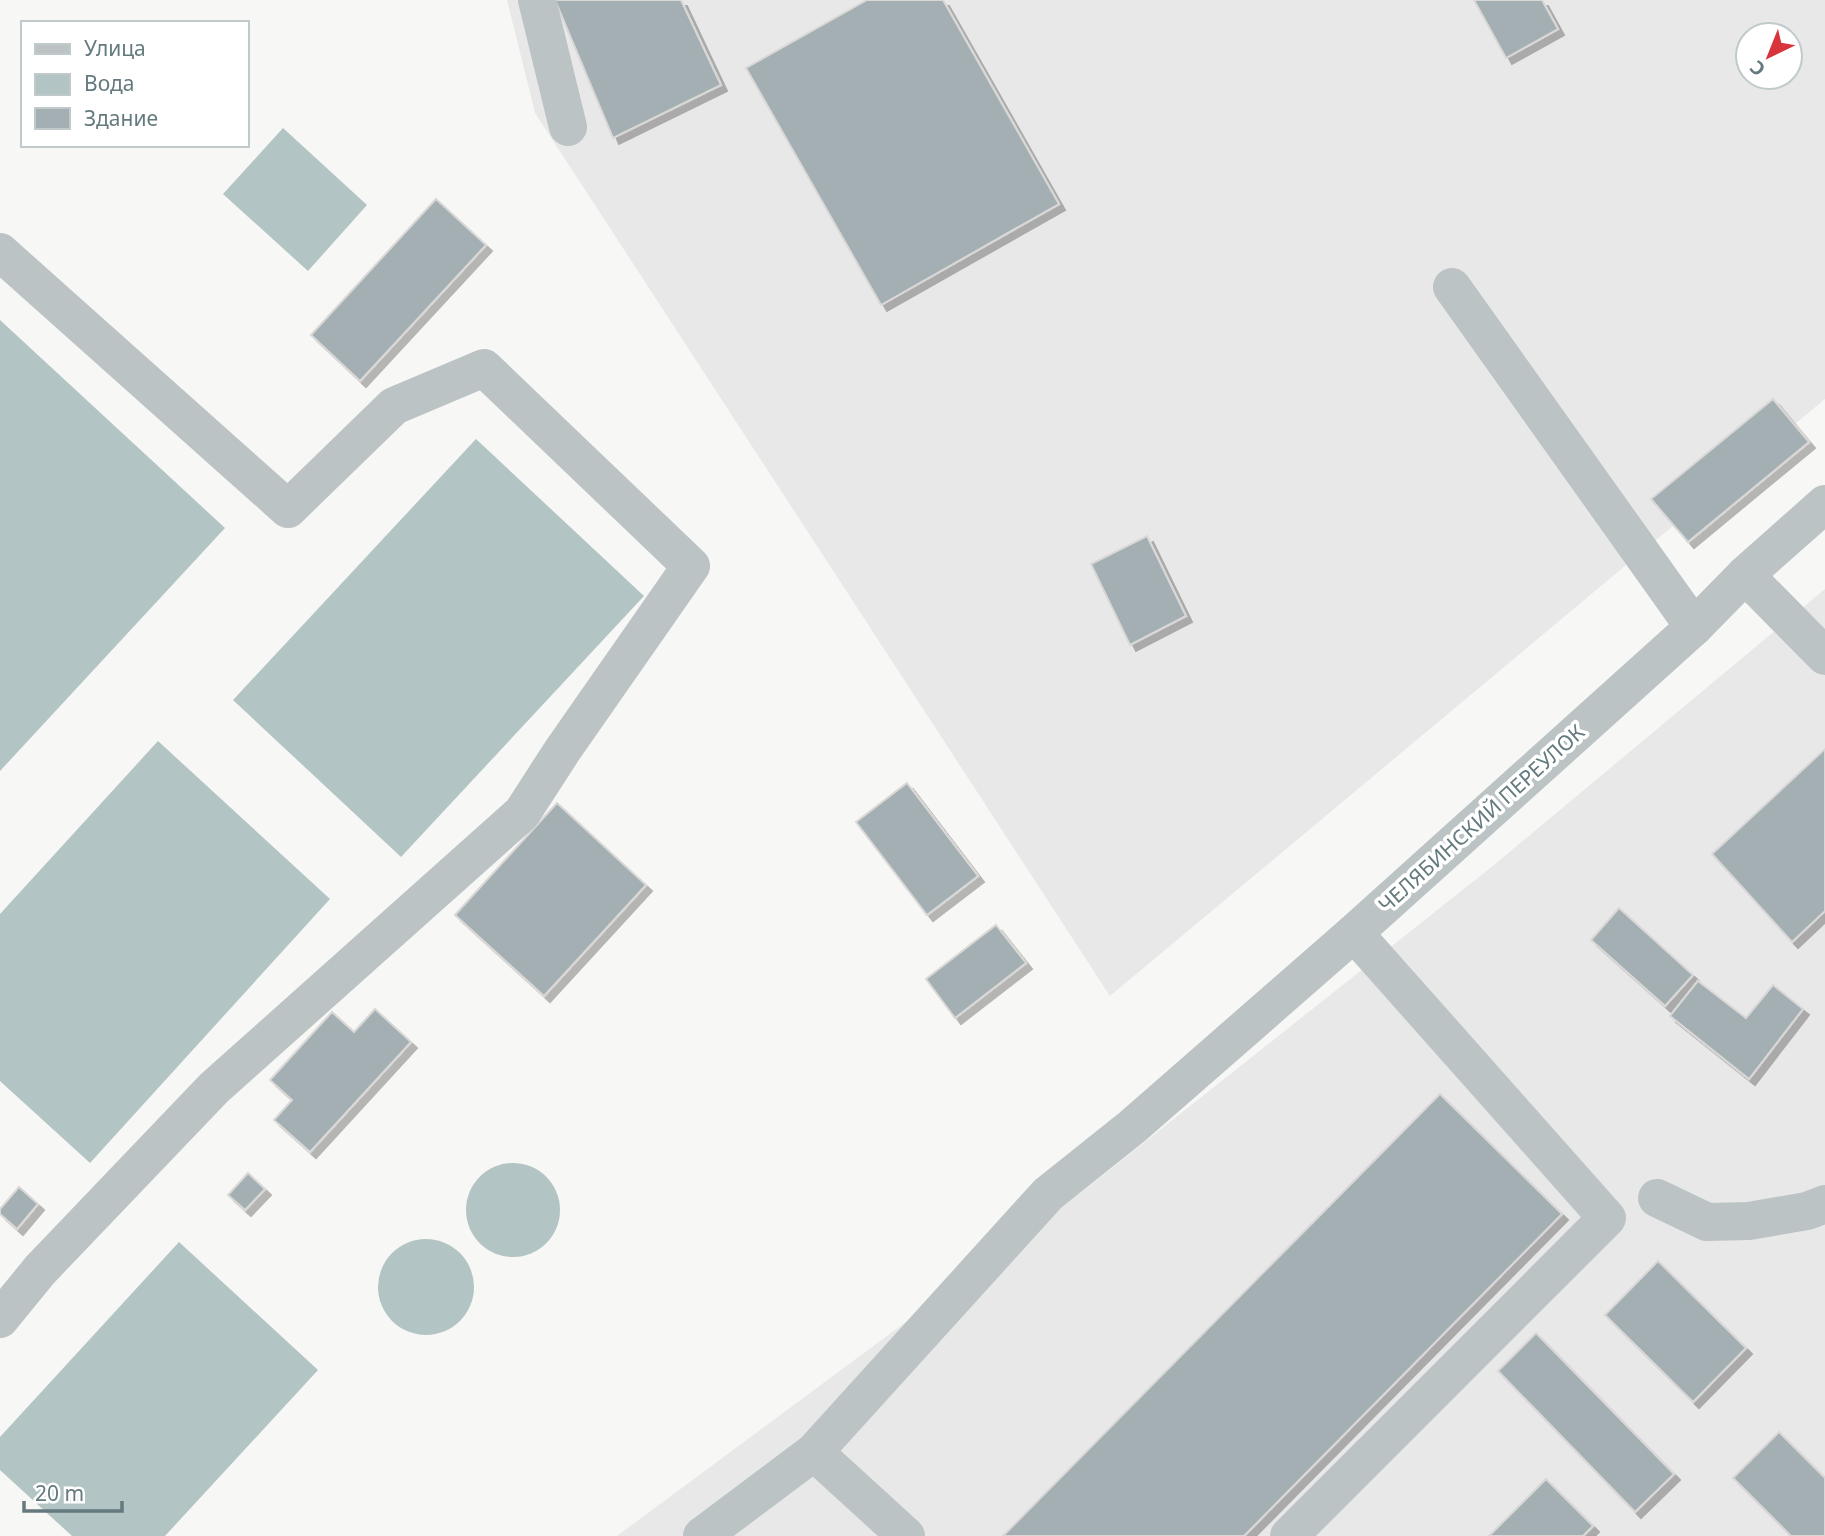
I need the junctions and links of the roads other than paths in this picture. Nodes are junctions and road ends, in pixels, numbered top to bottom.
1 (537, 0) edge
2 (568, 127) dead end
3 (0, 252) edge
4 (1452, 287) dead end
5 (1825, 504) edge
6 (1745, 575) junction
7 (1694, 627) junction
8 (1825, 656) edge
9 (1354, 933) junction
10 (1657, 1198) dead end
11 (1825, 1204) edge
12 (0, 1319) edge
13 (814, 1452) junction
14 (702, 1536) edge
15 (906, 1536) edge
16 (1289, 1536) edge

1 - 2 street
3 - 12 street
4 - 7 street
5 - 6 street, ЧЕЛЯБИНСКИЙ ПЕРЕУЛОК
6 - 7 street, ЧЕЛЯБИНСКИЙ ПЕРЕУЛОК
6 - 8 street
7 - 9 street, ЧЕЛЯБИНСКИЙ ПЕРЕУЛОК
9 - 13 street, ЧЕЛЯБИНСКИЙ ПЕРЕУЛОК
9 - 16 street
10 - 11 street
13 - 14 street, ЧЕЛЯБИНСКИЙ ПЕРЕУЛОК
13 - 15 street

